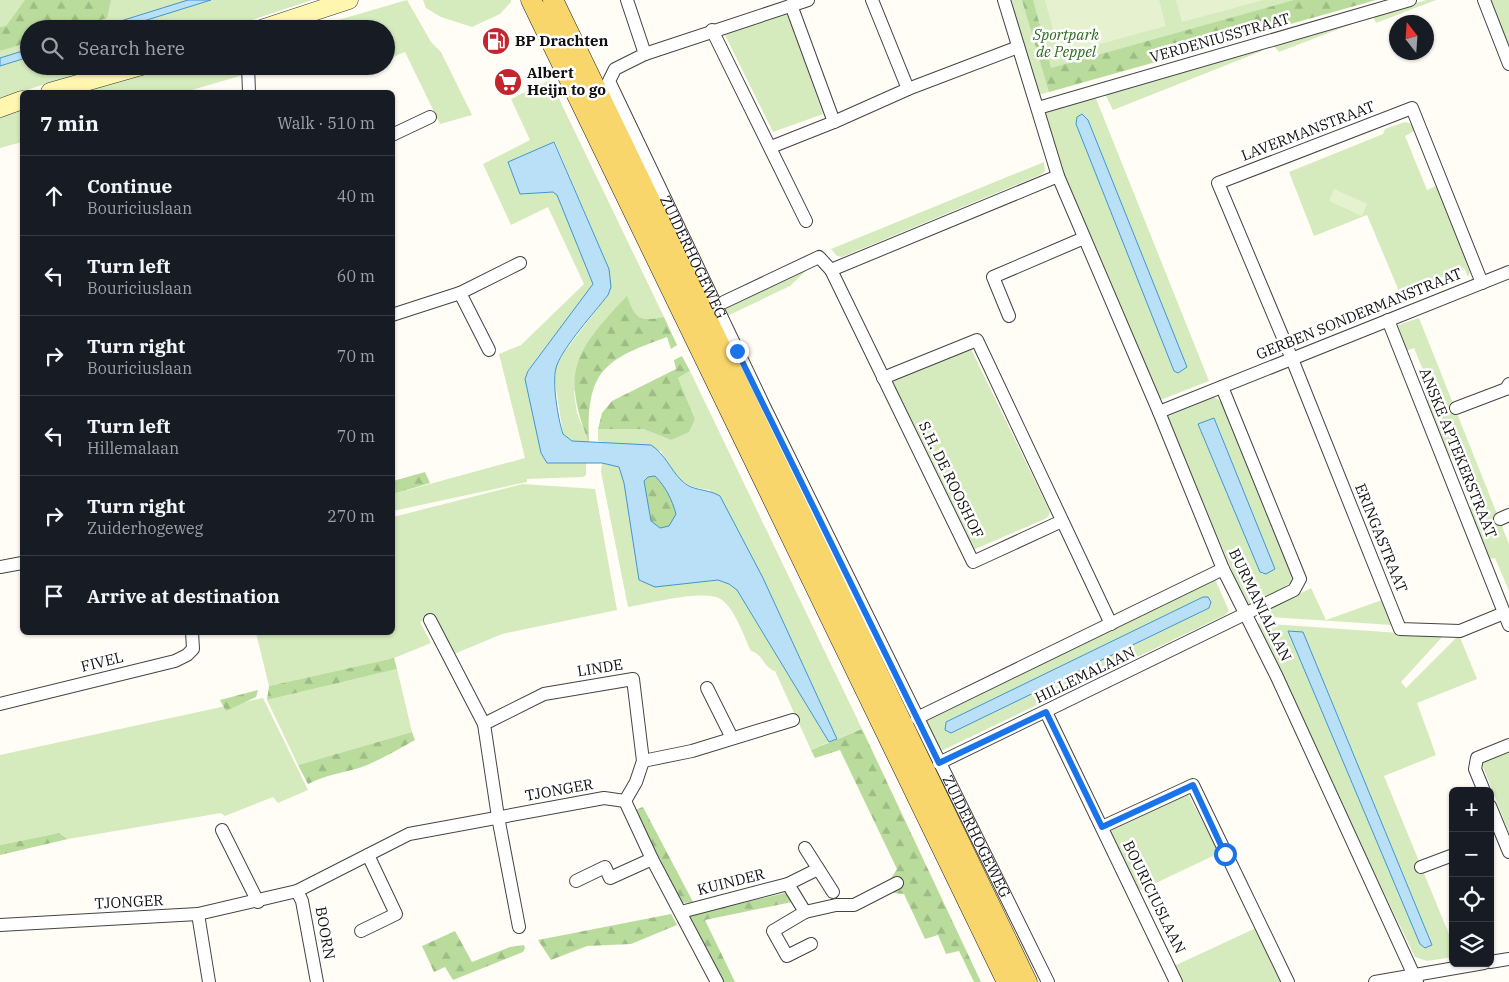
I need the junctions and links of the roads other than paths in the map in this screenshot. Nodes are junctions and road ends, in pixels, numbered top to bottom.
1 (349, 0) edge
2 (532, 0) edge
3 (553, 0) edge
4 (627, 0) edge
5 (808, 0) edge
6 (872, 0) edge
7 (1004, 0) edge
8 (1410, 0) edge
9 (1484, 0) edge
10 (324, 4) edge
11 (791, 5) junction
12 (284, 20) edge
13 (712, 30) junction
14 (1018, 47) junction
15 (644, 54) junction
16 (1509, 64) edge
17 (110, 75) edge
18 (248, 75) edge
19 (908, 89) junction
20 (57, 90) edge
21 (249, 90) edge
22 (20, 101) edge
23 (0, 108) edge
24 (1038, 108) junction
25 (430, 116) dead end
26 (834, 122) junction
27 (395, 134) edge
28 (771, 147) junction
29 (1058, 176) junction
30 (806, 221) dead end
31 (1084, 238) junction
32 (520, 263) dead end
33 (831, 270) junction
34 (1509, 272) edge
35 (1482, 283) junction
36 (460, 293) junction
37 (724, 302) dead end
38 (395, 314) edge
39 (1009, 316) dead end
40 (1388, 320) junction
41 (489, 350) dead end
42 (1292, 359) junction
43 (883, 378) junction
44 (1509, 384) edge
45 (1222, 387) junction
46 (1456, 408) dead end
47 (1159, 412) junction
48 (1062, 521) junction
49 (20, 563) edge
50 (0, 567) edge
51 (1223, 569) junction
52 (1245, 614) junction
53 (1507, 619) edge
54 (430, 620) dead end
55 (1111, 624) junction
56 (192, 635) edge
57 (707, 688) dead end
58 (0, 704) edge
59 (1046, 712) junction
60 (917, 718) junction
61 (793, 720) dead end
62 (484, 724) junction
63 (732, 738) junction
64 (1509, 745) edge
65 (643, 761) junction
66 (939, 763) junction
67 (1482, 787) edge
68 (625, 801) junction
69 (498, 817) junction
70 (1102, 827) junction
71 (222, 830) dead end
72 (1496, 837) edge
73 (805, 848) dead end
74 (1509, 852) edge
75 (368, 854) junction
76 (1449, 856) edge
77 (652, 859) junction
78 (1421, 867) dead end
79 (818, 869) junction
80 (576, 881) dead end
81 (896, 883) dead end
82 (788, 884) junction
83 (297, 891) junction
84 (833, 892) dead end
85 (258, 902) junction
86 (681, 912) junction
87 (805, 912) junction
88 (198, 914) junction
89 (0, 925) edge
90 (519, 927) dead end
91 (361, 931) dead end
92 (811, 944) dead end
93 (1509, 959) edge
94 (1494, 961) edge
95 (1467, 967) edge
96 (1416, 979) edge
97 (209, 982) edge
98 (317, 982) edge
99 (717, 982) edge
100 (1007, 982) edge
101 (1027, 982) edge
102 (1048, 982) edge
103 (1176, 982) edge
104 (1288, 982) edge
105 (1375, 982) edge

1 - 10 street
2 - 100 main road
3 - 101 main road, ZUIDERHOGEWEG
4 - 15 street
5 - 11 street
6 - 19 street
7 - 14 street, BURMANIALAAN
8 - 24 street, VERDENIUSSTRAAT
9 - 16 street
10 - 12 street
11 - 13 street
11 - 26 street
13 - 15 street
13 - 28 street
14 - 19 street
14 - 24 street, BURMANIALAAN
15 - 60 street, ZUIDERHOGEWEG
17 - 20 street
18 - 21 street
19 - 26 street
22 - 23 street
24 - 29 street, BURMANIALAAN
25 - 27 street
26 - 28 street
28 - 30 street
29 - 31 street, BURMANIALAAN
29 - 33 street
31 - 39 street
31 - 47 street, BURMANIALAAN
32 - 36 street
33 - 37 street
33 - 43 street, S.H. DE ROOSHOF
34 - 35 street, GERBEN SONDERMANSTRAAT
35 - 40 street, GERBEN SONDERMANSTRAAT
35 - 42 street, LAVERMANSTRAAT
36 - 38 street
36 - 41 street
40 - 42 street, GERBEN SONDERMANSTRAAT
40 - 53 street, ANSKE APTEKERSTRAAT
42 - 45 street, GERBEN SONDERMANSTRAAT
42 - 53 street, ERINGASTRAAT
43 - 48 street
43 - 48 street, S.H. DE ROOSHOF
44 - 46 street
45 - 47 street, GERBEN SONDERMANSTRAAT
45 - 52 street
47 - 51 street, BURMANIALAAN
48 - 55 street
49 - 50 street
51 - 52 street, BURMANIALAAN
51 - 55 street
52 - 59 street, HILLEMALAAN
52 - 96 street, BURMANIALAAN
54 - 62 street
55 - 60 street
56 - 58 street, FIVEL
57 - 63 street
59 - 66 street, HILLEMALAAN
59 - 70 street, BOURICIUSLAAN
60 - 66 street, ZUIDERHOGEWEG
61 - 63 street
62 - 65 street, LINDE
62 - 69 street
63 - 65 street
64 - 67 street
65 - 68 street, LINDE
66 - 102 street, ZUIDERHOGEWEG
68 - 69 street, TJONGER
68 - 77 street
69 - 75 street, TJONGER
69 - 90 street
70 - 103 street, BOURICIUSLAAN
70 - 104 street
71 - 85 street
72 - 74 street
73 - 79 street
75 - 83 street, TJONGER
75 - 91 street
76 - 78 street
77 - 80 street
77 - 86 street
79 - 82 street, KUINDER
79 - 84 street
81 - 87 street
82 - 86 street, KUINDER
82 - 87 street, KUINDER
83 - 85 street, TJONGER
83 - 98 street, BOORN
85 - 88 street, TJONGER
86 - 99 street
87 - 92 street
88 - 89 street, TJONGER
88 - 97 street
93 - 94 street
95 - 96 street
96 - 105 street

